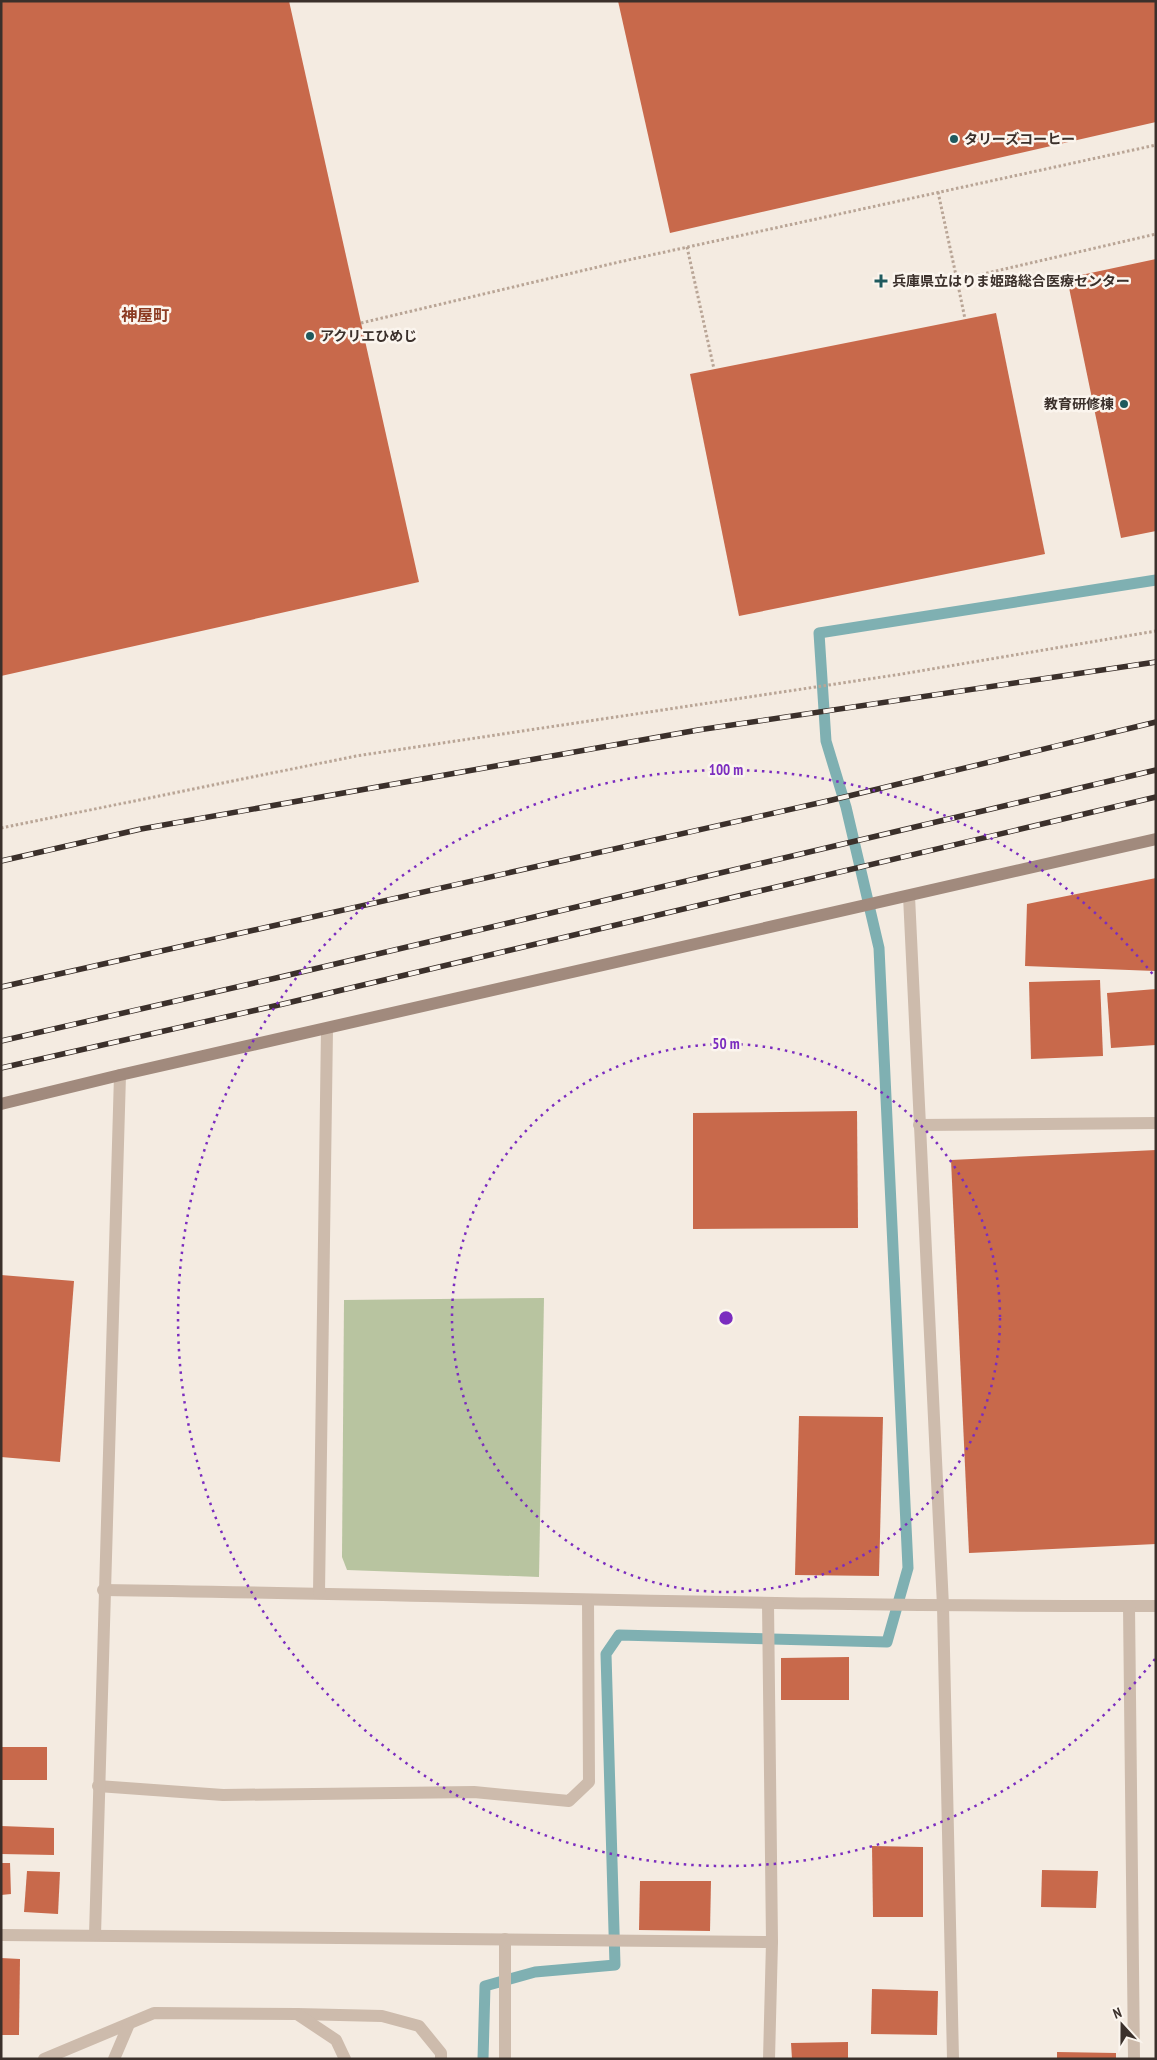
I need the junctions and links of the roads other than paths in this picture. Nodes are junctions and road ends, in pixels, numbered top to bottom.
1 (1156, 839) edge
2 (909, 896) junction
3 (327, 1028) junction
4 (120, 1075) junction
5 (1, 1104) edge
6 (1156, 1123) edge
7 (919, 1125) junction
8 (103, 1590) junction
9 (319, 1593) junction
10 (588, 1600) junction
11 (768, 1604) junction
12 (943, 1606) junction
13 (1129, 1606) junction
14 (1156, 1606) edge
15 (98, 1786) junction
16 (1, 1934) edge
17 (95, 1935) junction
18 (505, 1939) junction
19 (772, 1942) junction
20 (297, 2014) junction
21 (129, 2024) junction
22 (64, 2055) edge
23 (44, 2059) edge
24 (114, 2059) edge
25 (344, 2059) edge
26 (441, 2059) edge
27 (505, 2059) edge
28 (769, 2059) edge
29 (953, 2059) edge
30 (1134, 2059) edge

1 - 2 street
2 - 3 street
2 - 7 street
3 - 4 street
3 - 9 street
4 - 5 street
4 - 8 street
6 - 7 street
7 - 12 street
8 - 9 street
8 - 15 street
9 - 10 street
10 - 11 street
10 - 15 street
11 - 12 street
11 - 19 street
12 - 13 street
12 - 29 street
13 - 14 street
13 - 30 street
15 - 17 street
16 - 17 street
17 - 18 street
18 - 19 street
18 - 27 street
19 - 28 street
20 - 21 street
20 - 25 street
20 - 26 street
21 - 22 street
21 - 24 street
22 - 23 street

